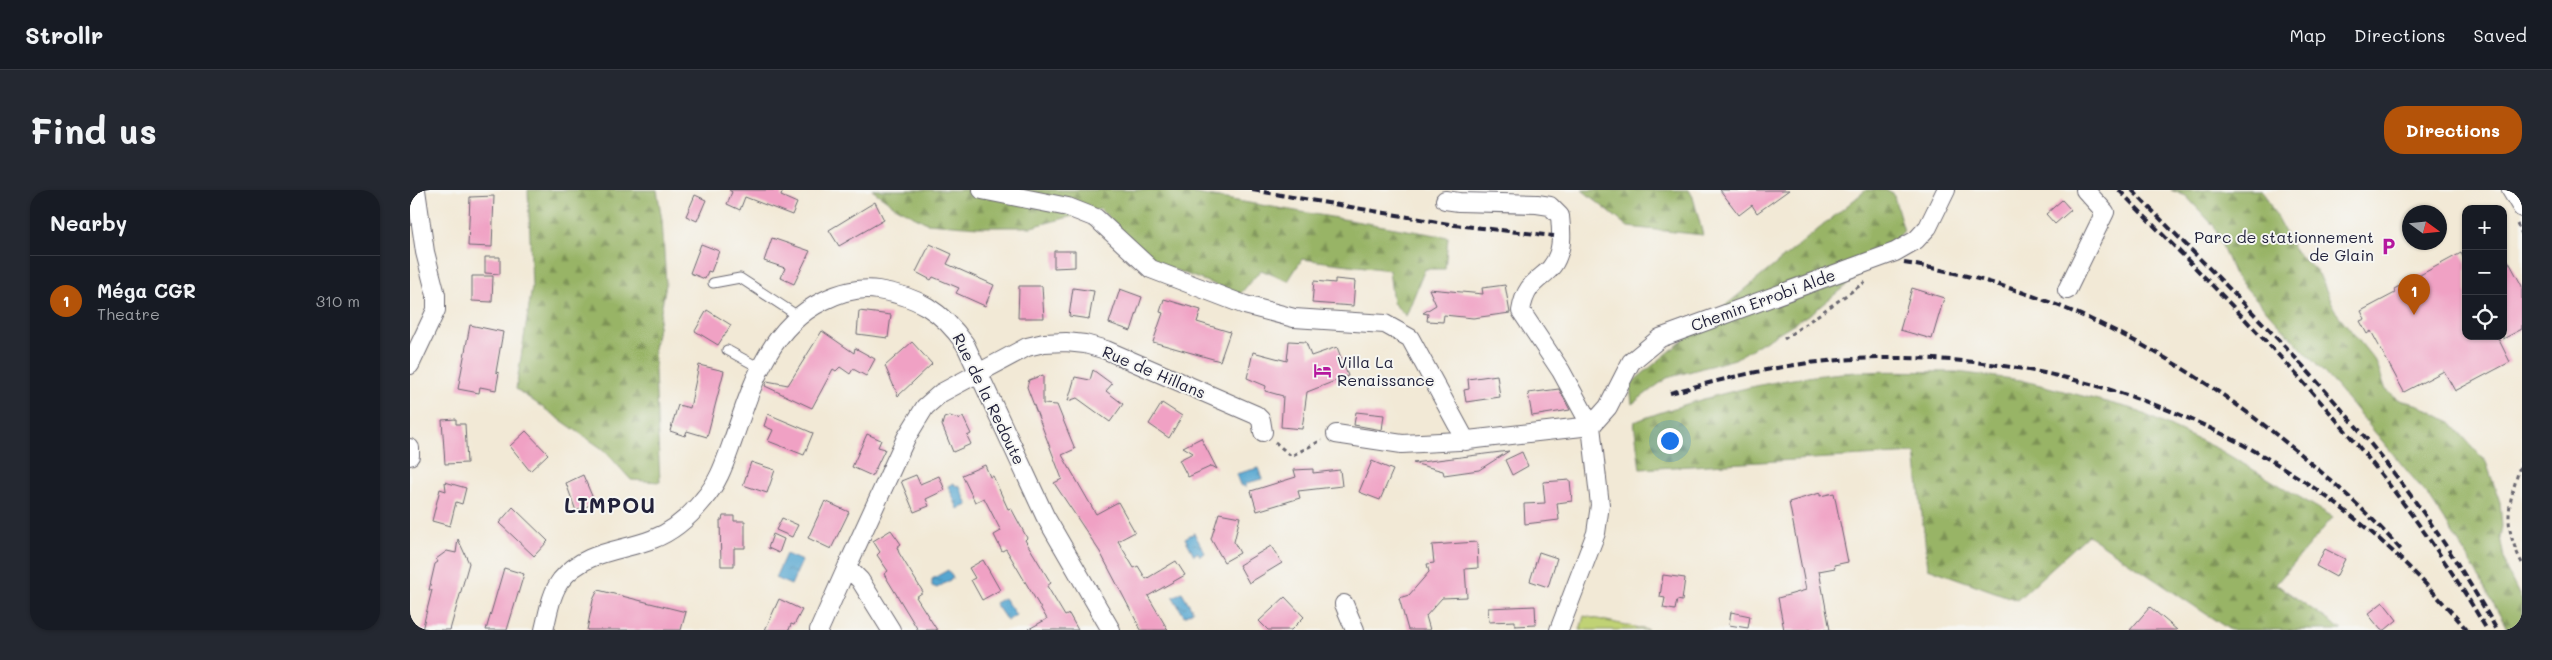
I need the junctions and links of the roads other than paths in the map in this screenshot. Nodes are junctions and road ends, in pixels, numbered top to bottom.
1 (416, 190) edge
2 (982, 190) edge
3 (1946, 190) edge
4 (2085, 190) edge
5 (2511, 190) edge
6 (1445, 200) dead end
7 (2522, 208) edge
8 (713, 283) dead end
9 (2067, 290) dead end
10 (798, 316) junction
11 (727, 350) dead end
12 (410, 365) edge
13 (760, 368) junction
14 (979, 373) junction
15 (1590, 426) junction
16 (1264, 432) road end
17 (1336, 434) road end
18 (1466, 441) junction
19 (410, 448) edge
20 (410, 456) edge
21 (847, 567) junction
22 (1344, 604) dead end
23 (544, 630) edge
24 (819, 630) edge
25 (891, 630) edge
26 (1111, 630) edge
27 (1355, 630) edge
28 (1559, 630) edge

1 - 12 street
2 - 18 street
3 - 15 street, Chemin Errobi Alde
4 - 9 street
5 - 7 street
6 - 15 street
8 - 10 lane
10 - 13 street, Rue de la Redoute
10 - 14 street, Rue de la Redoute
11 - 13 lane
13 - 23 street, Rue de la Redoute
14 - 16 street, Rue de Hillans
14 - 21 street, Rue de Hillans
14 - 26 street, Rue de la Redoute
15 - 18 street
15 - 28 street
17 - 18 street
19 - 20 street
21 - 24 street, Rue de Hillans
21 - 25 street
22 - 27 street

